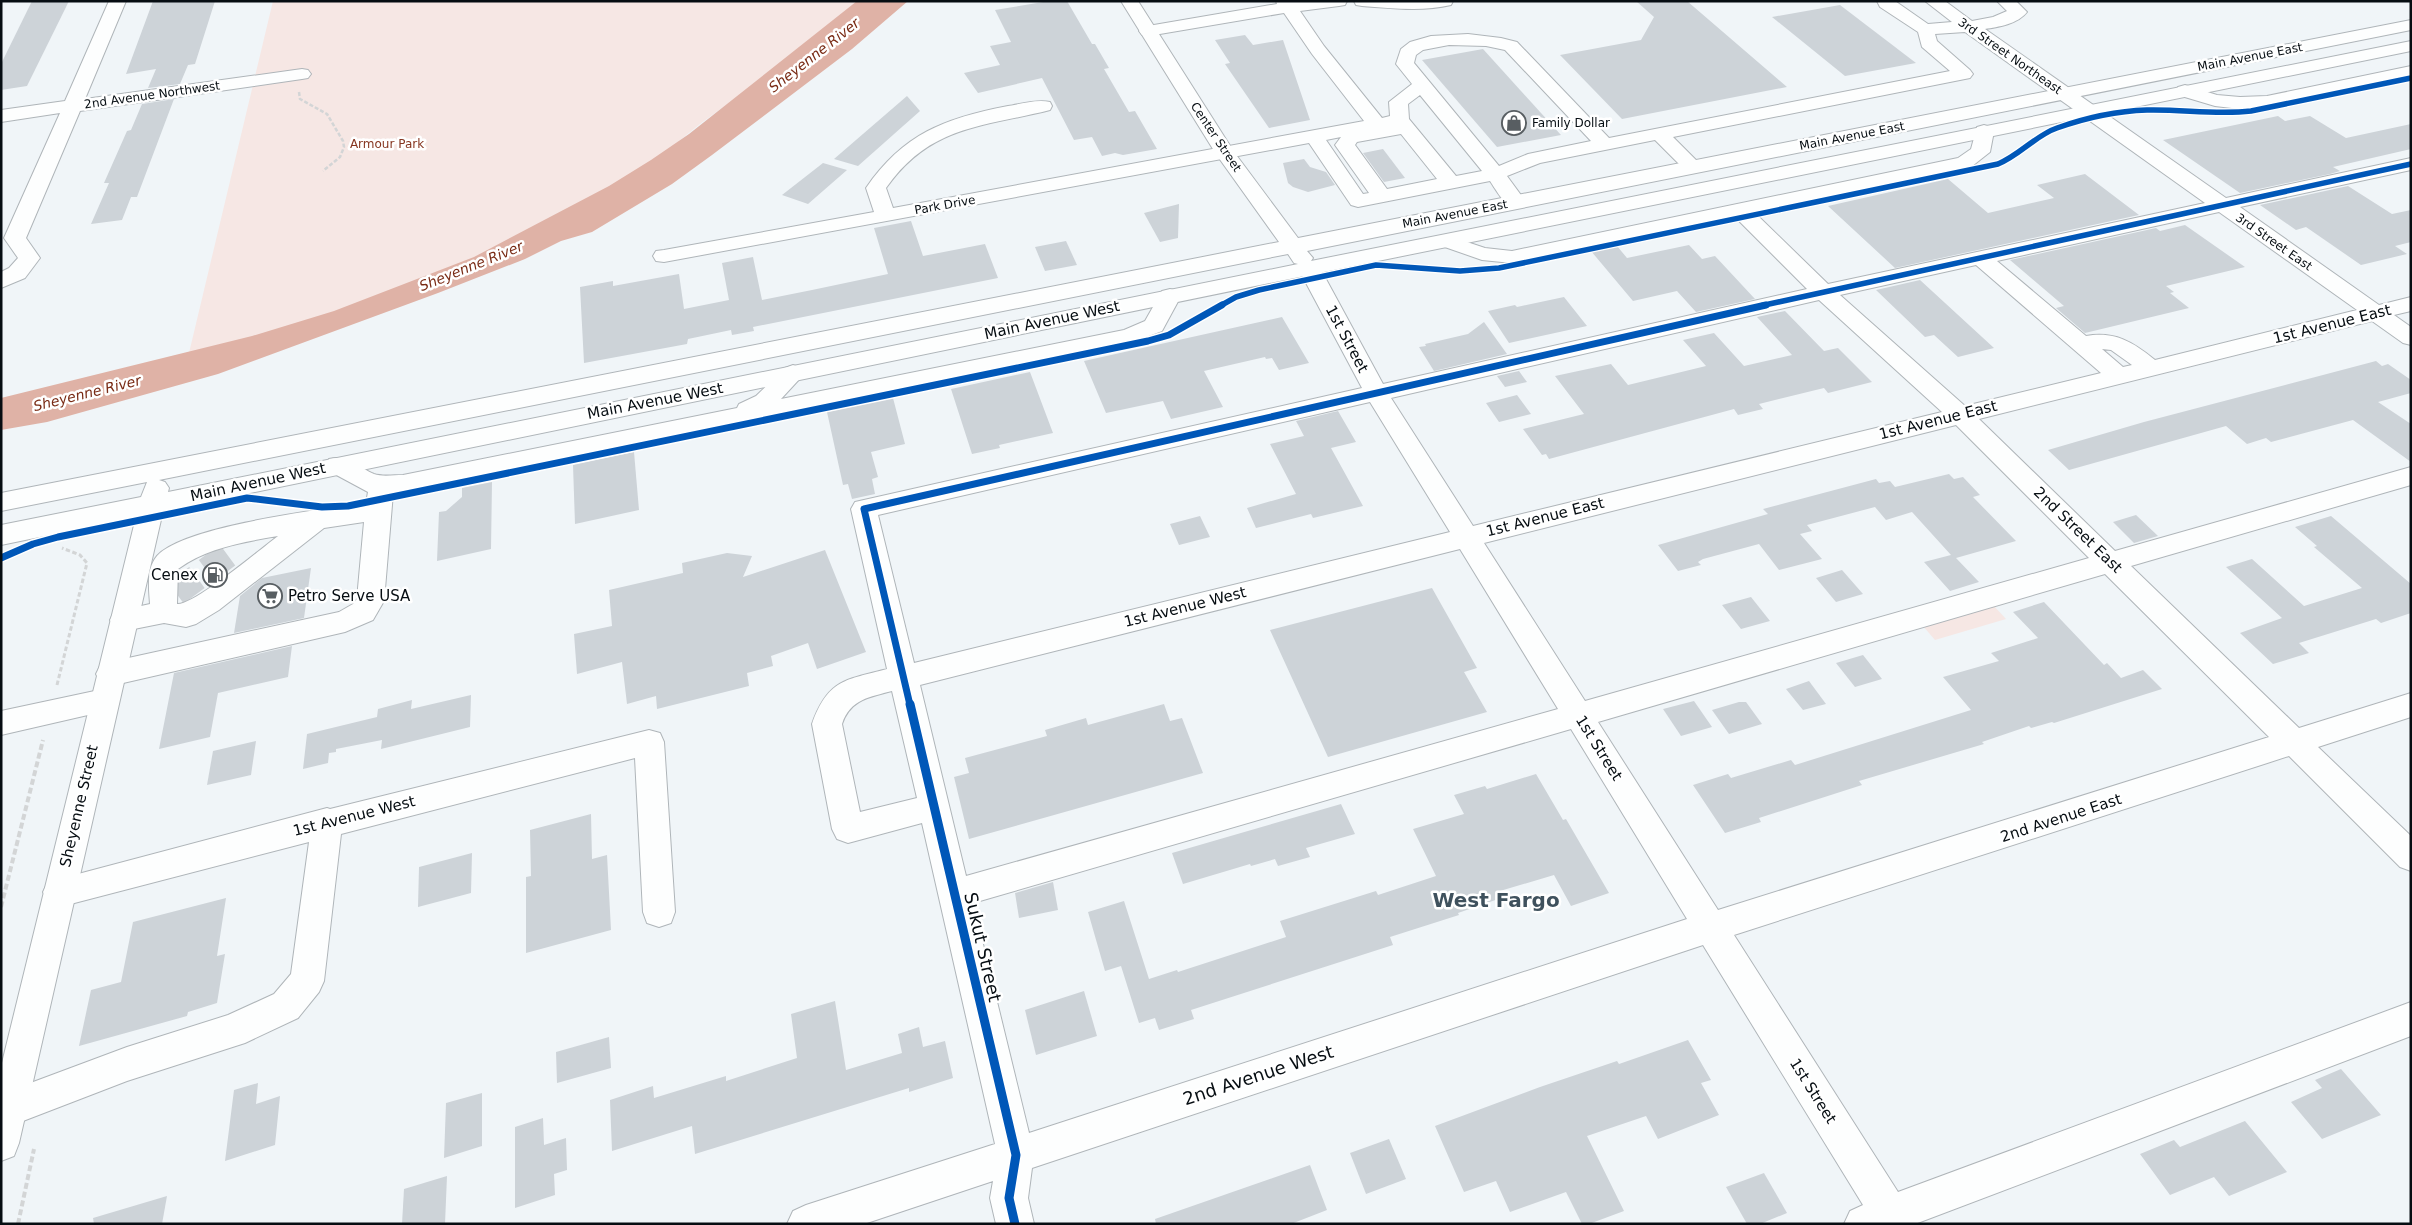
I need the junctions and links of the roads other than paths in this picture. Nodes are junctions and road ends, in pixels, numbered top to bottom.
1 (118, 1) edge
2 (1129, 1) edge
3 (1339, 1) edge
4 (1362, 1) edge
5 (1445, 1) edge
6 (1886, 1) edge
7 (1933, 1) edge
8 (2005, 1) edge
9 (1286, 4) edge
10 (1967, 25) junction
11 (2411, 25) edge
12 (1926, 28) junction
13 (1148, 31) junction
14 (2410, 48) edge
15 (2411, 71) edge
16 (302, 74) road end
17 (1422, 85) junction
18 (2185, 92) junction
19 (2064, 94) junction
20 (73, 106) junction
21 (1043, 106) dead end
22 (2087, 111) junction
23 (1, 116) edge
24 (1402, 123) junction
25 (1377, 124) junction
26 (1984, 132) junction
27 (1658, 134) junction
28 (1604, 144) junction
29 (1226, 154) junction
30 (1326, 159) junction
31 (2411, 164) edge
32 (1693, 167) junction
33 (1495, 174) junction
34 (1451, 183) junction
35 (1382, 196) junction
36 (1516, 202) junction
37 (2222, 206) junction
38 (1739, 209) junction
39 (886, 216) junction
40 (1446, 241) junction
41 (8, 244) edge
42 (664, 256) dead end
43 (1301, 257) junction
44 (1981, 258) junction
45 (9, 277) edge
46 (1823, 292) junction
47 (1170, 296) junction
48 (2411, 304) edge
49 (2376, 313) junction
50 (2411, 338) edge
51 (2081, 344) junction
52 (2150, 368) junction
53 (793, 373) junction
54 (2119, 376) junction
55 (1377, 394) junction
56 (1959, 414) junction
57 (737, 416) junction
58 (338, 465) junction
59 (160, 470) junction
60 (2411, 476) edge
61 (380, 497) junction
62 (1, 502) edge
63 (152, 503) junction
64 (315, 521) junction
65 (259, 530) junction
66 (1, 535) edge
67 (1466, 537) junction
68 (232, 551) tunnel mouth
69 (2111, 562) junction
70 (168, 602) junction
71 (124, 620) junction
72 (903, 677) junction
73 (107, 688) junction
74 (2411, 705) edge
75 (1578, 716) junction
76 (1, 723) edge
77 (2296, 743) junction
78 (934, 807) junction
79 (327, 822) junction
80 (2411, 857) edge
81 (59, 892) junction
82 (955, 894) junction
83 (660, 912) dead end
84 (1712, 929) junction
85 (2411, 1019) edge
86 (10, 1108) junction
87 (1, 1143) edge
88 (1016, 1155) junction
89 (1883, 1220) edge
90 (806, 1224) edge
91 (1015, 1224) edge

1 - 20 street
2 - 13 street, Center Street
3 - 9 street
4 - 5 street
6 - 12 street
7 - 10 street, 3rd Street Northeast
8 - 10 street
9 - 13 street
9 - 25 street
10 - 12 street
10 - 19 street, 3rd Street Northeast
11 - 19 street, Main Avenue East
12 - 27 street
13 - 29 street, Center Street
14 - 18 street, Main Avenue East
15 - 18 street
16 - 20 street, 2nd Avenue Northwest
17 - 24 street
17 - 28 street
17 - 33 street
18 - 22 street, Main Avenue East
19 - 22 street, 3rd Street Northeast
19 - 32 street, Main Avenue East
20 - 23 street, 2nd Avenue Northwest
20 - 41 street
21 - 39 street
22 - 26 street, Main Avenue East
22 - 37 street, 3rd Street East
24 - 25 street
24 - 34 street
24 - 35 street
25 - 30 street
26 - 38 street
26 - 40 street, Main Avenue East
27 - 28 street
27 - 32 street
28 - 33 street
29 - 30 street, Park Drive
29 - 39 street, Park Drive
29 - 43 street, Center Street
30 - 35 street
31 - 37 street
32 - 36 street, Main Avenue East
33 - 34 street
33 - 36 street
34 - 35 street
36 - 43 street, Main Avenue East
37 - 44 street
37 - 49 street, 3rd Street East
38 - 40 street
38 - 46 street, 2nd Street East
39 - 42 street, Park Drive
40 - 43 street, Main Avenue East
41 - 45 street
43 - 47 street, Main Avenue West
43 - 55 street, 1st Street
43 - 59 street, Main Avenue West
44 - 46 street
44 - 51 street
46 - 55 street
46 - 56 street, 2nd Street East
47 - 53 street, Main Avenue West
47 - 57 street
48 - 49 street, 1st Avenue East
49 - 50 street, 3rd Street East
49 - 52 street, 1st Avenue East
51 - 52 street
51 - 54 street
52 - 54 street, 1st Avenue East
53 - 57 street
53 - 58 street, Main Avenue West
54 - 56 street, 1st Avenue East
55 - 67 street, 1st Street
55 - 72 street, Sukut Street
56 - 67 street, 1st Avenue East
56 - 69 street, 2nd Street East
57 - 61 street
58 - 61 street
58 - 63 street, Main Avenue West
59 - 62 street, Main Avenue West
59 - 63 street, Sheyenne Street
60 - 69 street
61 - 64 street
61 - 73 street
63 - 66 street, Main Avenue West
63 - 71 street, Sheyenne Street
64 - 65 street
64 - 70 street
65 - 68 street
65 - 70 street
67 - 72 street, 1st Avenue West
67 - 75 street, 1st Street
69 - 75 street
69 - 77 street, 2nd Street East
70 - 71 street
71 - 73 street, Sheyenne Street
72 - 78 street, Sukut Street
72 - 78 street, 1st Avenue West
73 - 76 street
73 - 81 street, Sheyenne Street
74 - 77 street, 2nd Avenue East
75 - 82 street
75 - 84 street, 1st Street
77 - 80 street, 2nd Street East
77 - 84 street, 2nd Avenue East
78 - 82 street, Sukut Street
79 - 81 street, 1st Avenue West
79 - 83 street, 1st Avenue West
79 - 86 street
81 - 86 street, Sheyenne Street
82 - 88 street, Sukut Street
84 - 88 street, 2nd Avenue West
84 - 89 street, 1st Street
85 - 89 street
86 - 87 street, Sheyenne Street
88 - 90 street, 2nd Avenue West
88 - 91 street, Sukut Street

